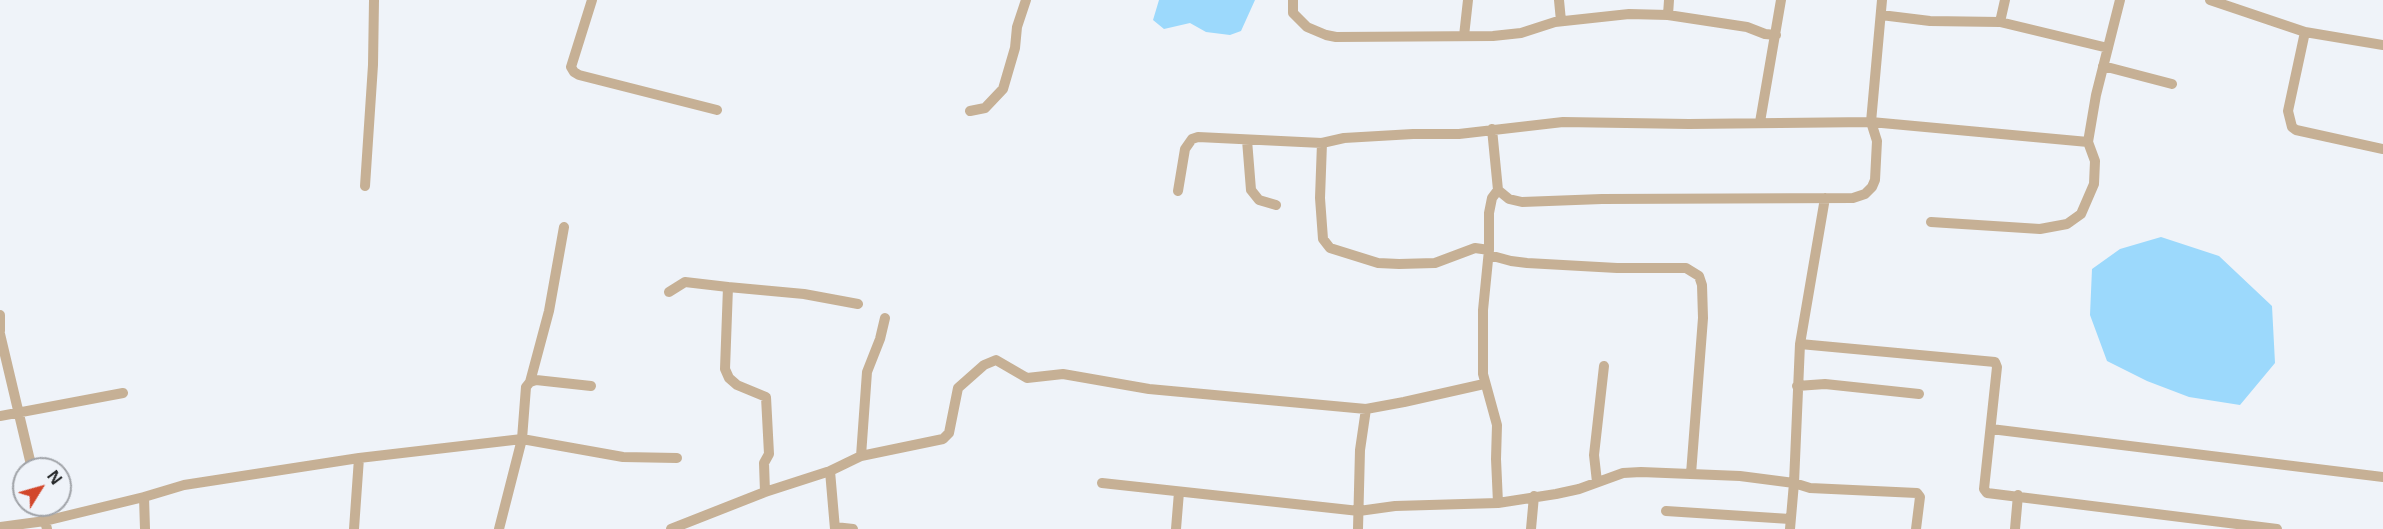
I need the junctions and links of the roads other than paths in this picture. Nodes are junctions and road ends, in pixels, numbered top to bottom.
1 (374, 0) edge
2 (592, 0) edge
3 (1026, 0) edge
4 (1293, 0) edge
5 (1468, 0) edge
6 (1559, 0) edge
7 (1669, 0) edge
8 (1781, 0) edge
9 (1882, 0) edge
10 (2005, 0) edge
11 (2120, 0) edge
12 (2210, 0) edge
13 (1668, 15) junction
14 (1881, 15) junction
15 (1561, 21) junction
16 (2000, 22) junction
17 (2305, 32) junction
18 (1776, 35) junction
19 (1464, 36) junction
20 (2383, 45) edge
21 (2108, 48) junction
22 (2103, 66) junction
23 (2172, 84) dead end
24 (717, 110) dead end
25 (970, 111) dead end
26 (1760, 122) junction
27 (1871, 122) junction
28 (1492, 129) junction
29 (1247, 140) junction
30 (2088, 142) junction
31 (1322, 143) junction
32 (2383, 149) edge
33 (364, 186) dead end
34 (1498, 190) junction
35 (1179, 192) dead end
36 (1825, 198) junction
37 (1276, 205) dead end
38 (1931, 222) dead end
39 (564, 227) dead end
40 (1489, 252) junction
41 (728, 287) junction
42 (669, 292) dead end
43 (858, 304) dead end
44 (0, 315) edge
45 (885, 318) dead end
46 (0, 333) edge
47 (1800, 344) junction
48 (1604, 366) dead end
49 (530, 382) junction
50 (1484, 384) junction
51 (591, 386) dead end
52 (1797, 386) junction
53 (123, 393) dead end
54 (1919, 394) dead end
55 (1366, 409) junction
56 (18, 414) junction
57 (0, 416) edge
58 (1991, 429) junction
59 (522, 439) junction
60 (861, 456) junction
61 (29, 457) edge
62 (359, 458) junction
63 (677, 458) dead end
64 (830, 471) junction
65 (1691, 474) junction
66 (2383, 477) edge
67 (1597, 482) junction
68 (1102, 483) dead end
69 (1794, 483) junction
70 (765, 492) junction
71 (1179, 492) junction
72 (2018, 495) junction
73 (144, 496) junction
74 (1534, 496) junction
75 (1498, 503) junction
76 (1359, 511) junction
77 (1666, 511) dead end
78 (1790, 524) edge
79 (46, 525) edge
80 (0, 527) edge
81 (835, 528) edge
82 (145, 529) edge
83 (354, 529) edge
84 (499, 529) edge
85 (672, 529) edge
86 (853, 529) edge
87 (1176, 529) edge
88 (1358, 529) edge
89 (1531, 529) edge
90 (1916, 529) edge
91 (2015, 529) edge
92 (2277, 529) edge

1 - 33 street
2 - 24 street
3 - 25 street
4 - 19 street
5 - 19 street
6 - 15 street
7 - 13 street
8 - 18 street
9 - 14 street
10 - 16 street
11 - 21 street
12 - 17 street
13 - 15 street
13 - 18 street
14 - 16 street
14 - 27 street
15 - 19 street
16 - 21 street
17 - 20 street
17 - 32 street
18 - 26 street
21 - 22 street
22 - 23 street
22 - 30 street
26 - 27 street
26 - 28 street
27 - 30 street
27 - 36 street
28 - 31 street
28 - 34 street
29 - 31 street
29 - 35 street
29 - 37 street
30 - 38 street
31 - 40 street
34 - 36 street
34 - 40 street
36 - 47 street
39 - 49 street
40 - 50 street
40 - 65 street
41 - 42 street
41 - 43 street
41 - 70 street
44 - 46 street
45 - 60 street
46 - 56 street
47 - 52 street
47 - 58 street
48 - 67 street
49 - 51 street
49 - 59 street
50 - 55 street
50 - 75 street
52 - 54 street
52 - 69 street
53 - 56 street
55 - 60 street
55 - 76 street
56 - 57 street
56 - 61 street
58 - 66 street
58 - 72 street
59 - 62 street
59 - 63 street
59 - 84 street
60 - 64 street
62 - 73 street
62 - 83 street
64 - 70 street
64 - 81 street
65 - 67 street
65 - 69 street
67 - 74 street
68 - 71 street
69 - 78 street
69 - 90 street
70 - 85 street
71 - 76 street
71 - 87 street
72 - 91 street
72 - 92 street
73 - 79 street
73 - 82 street
74 - 75 street
74 - 89 street
75 - 76 street
76 - 88 street
77 - 78 street
79 - 80 street
81 - 86 street

